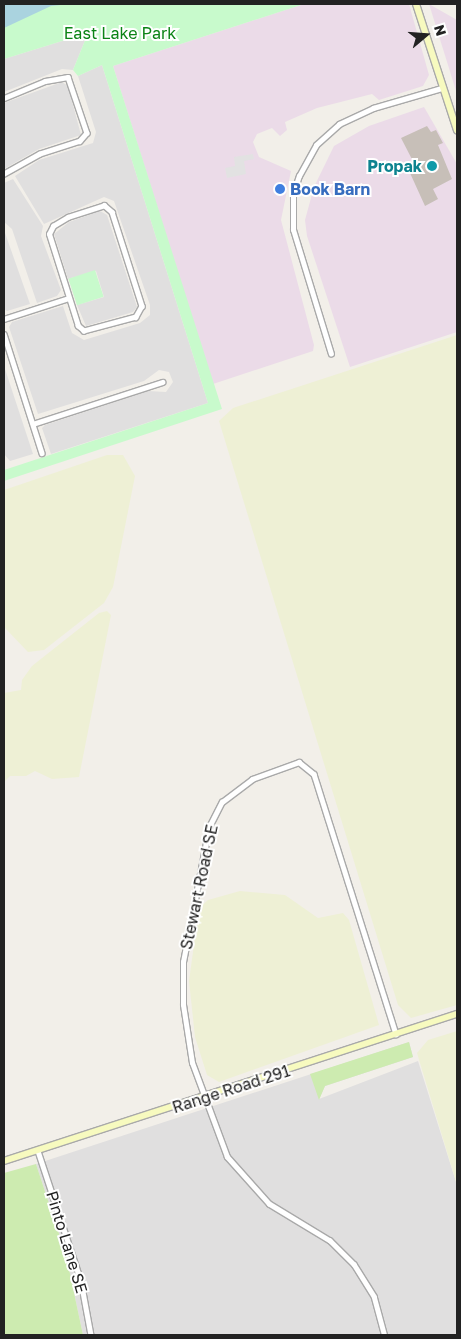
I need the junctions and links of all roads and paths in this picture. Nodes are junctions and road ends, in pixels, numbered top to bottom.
1 (416, 4) edge
2 (442, 88) junction
3 (4, 98) edge
4 (457, 130) edge
5 (4, 174) edge
6 (69, 298) junction
7 (4, 319) edge
8 (4, 334) edge
9 (331, 354) dead end
10 (162, 382) dead end
11 (33, 424) junction
12 (42, 453) dead end
13 (457, 1014) edge
14 (396, 1034) junction
15 (202, 1098) junction
16 (38, 1150) junction
17 (4, 1162) edge
18 (91, 1335) edge
19 (384, 1335) edge

1 - 2 street
2 - 4 street
2 - 9 street
3 - 5 street
6 - 6 street
6 - 7 street
8 - 11 street
10 - 11 street
11 - 12 street
13 - 14 street, Range Road 291
14 - 15 street, Range Road 291
14 - 15 street, Stewart Road SE
15 - 16 street, Range Road 291
15 - 19 street
16 - 17 street, Range Road 291
16 - 18 street, Pinto Lane SE

